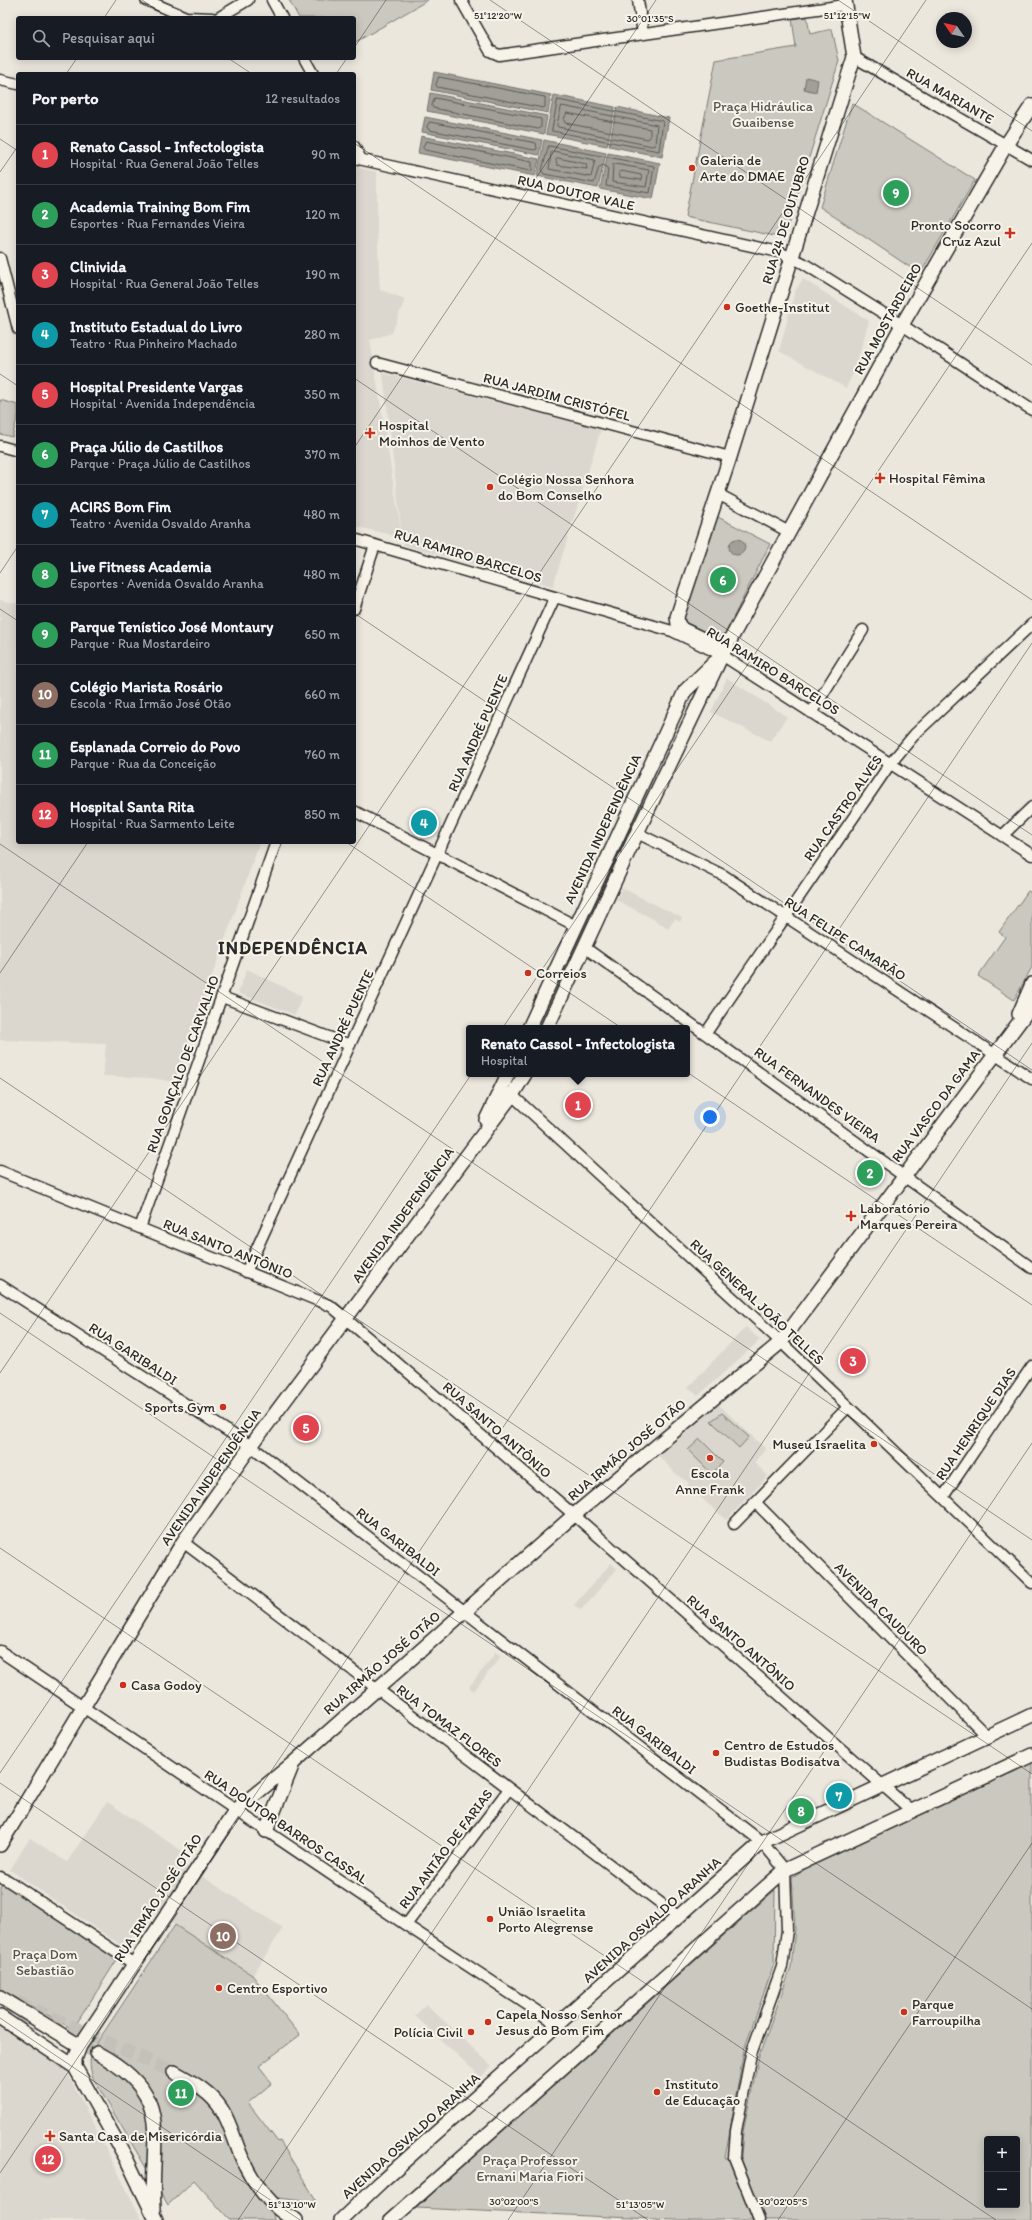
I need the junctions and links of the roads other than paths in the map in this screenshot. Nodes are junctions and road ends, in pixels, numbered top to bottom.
1 (146, 0) edge
2 (248, 0) edge
3 (272, 0) edge
4 (461, 0) edge
5 (638, 0) edge
6 (845, 2) edge
7 (184, 16) edge
8 (221, 16) edge
9 (281, 16) edge
10 (643, 34) junction
11 (854, 57) junction
12 (305, 60) edge
13 (312, 72) edge
14 (0, 80) edge
15 (16, 84) edge
16 (1032, 105) edge
17 (1006, 145) junction
18 (357, 158) edge
19 (1032, 160) edge
20 (791, 257) junction
21 (0, 258) edge
22 (16, 321) edge
23 (902, 325) junction
24 (377, 363) dead end
25 (1031, 407) edge
26 (0, 446) edge
27 (16, 450) edge
28 (730, 457) junction
29 (718, 494) junction
30 (789, 532) junction
31 (356, 540) edge
32 (375, 545) junction
33 (554, 599) junction
34 (356, 603) edge
35 (677, 617) junction
36 (1032, 624) edge
37 (863, 630) dead end
38 (672, 631) junction
39 (731, 639) junction
40 (722, 655) junction
41 (811, 713) junction
42 (890, 764) junction
43 (1032, 807) edge
44 (356, 811) edge
45 (637, 833) junction
46 (1002, 836) junction
47 (275, 844) edge
48 (439, 854) junction
49 (1032, 855) edge
50 (785, 916) junction
51 (576, 926) junction
52 (584, 947) junction
53 (1032, 984) edge
54 (222, 997) junction
55 (1032, 1005) edge
56 (530, 1025) edge
57 (548, 1025) edge
58 (1011, 1032) junction
59 (706, 1033) junction
60 (350, 1045) junction
61 (994, 1054) junction
62 (507, 1077) edge
63 (523, 1077) edge
64 (1032, 1079) edge
65 (512, 1095) junction
66 (475, 1144) junction
67 (0, 1171) edge
68 (904, 1175) junction
69 (140, 1228) junction
70 (1032, 1268) edge
71 (246, 1272) junction
72 (0, 1285) edge
73 (347, 1318) junction
74 (781, 1342) junction
75 (1032, 1366) edge
76 (848, 1407) junction
77 (251, 1446) junction
78 (943, 1497) junction
79 (755, 1502) junction
80 (574, 1515) junction
81 (734, 1524) dead end
82 (183, 1542) junction
83 (1032, 1583) edge
84 (466, 1612) junction
85 (0, 1651) edge
86 (376, 1688) junction
87 (83, 1707) junction
88 (1032, 1715) edge
89 (987, 1736) junction
90 (1032, 1755) edge
91 (292, 1764) junction
92 (882, 1785) junction
93 (509, 1789) junction
94 (236, 1810) junction
95 (912, 1812) junction
96 (266, 1831) junction
97 (762, 1842) junction
98 (0, 1845) edge
99 (785, 1870) junction
100 (0, 1877) edge
101 (679, 1917) junction
102 (406, 1925) junction
103 (134, 1964) junction
104 (0, 1997) edge
105 (0, 2017) edge
106 (558, 2025) junction
107 (88, 2034) junction
108 (67, 2039) junction
109 (80, 2046) junction
110 (97, 2053) tunnel mouth
111 (75, 2067) junction
112 (174, 2072) tunnel mouth
113 (278, 2214) edge
114 (405, 2216) edge
115 (156, 2220) edge
116 (296, 2220) edge
117 (341, 2220) edge
118 (391, 2220) edge
119 (759, 2220) edge

1 - 7 street
2 - 8 street
3 - 9 street
4 - 10 street
5 - 10 street
6 - 10 street
6 - 11 main road, RUA 24 DE OUTUBRO
11 - 17 street, RUA MARIANTE
11 - 20 main road, RUA 24 DE OUTUBRO
12 - 13 street
14 - 15 street
16 - 17 main road, RUA MOSTARDEIRO
17 - 19 street, RUA MARIANTE
17 - 23 main road, RUA MOSTARDEIRO
18 - 20 street, RUA DOUTOR VALE
20 - 23 street, RUA DOUTOR VALE
20 - 28 main road, RUA 24 DE OUTUBRO
21 - 22 street
23 - 25 street, RUA DOUTOR VALE
23 - 30 main road, RUA MOSTARDEIRO
24 - 28 street, RUA JARDIM CRISTÓFEL
26 - 27 street
28 - 29 main road, RUA 24 DE OUTUBRO
29 - 30 street
29 - 35 main road, RUA 24 DE OUTUBRO
30 - 39 main road, AVENIDA INDEPENDÊNCIA
31 - 32 street, RUA RAMIRO BARCELOS
32 - 33 street, RUA RAMIRO BARCELOS
32 - 34 street
33 - 38 street, RUA RAMIRO BARCELOS
33 - 48 street, RUA ANDRÉ PUENTE
35 - 38 street
35 - 39 main road, RUA RAMIRO BARCELOS
36 - 42 street, RUA CASTRO ALVES
37 - 41 street
38 - 40 street, RUA RAMIRO BARCELOS
39 - 40 main road, AVENIDA INDEPENDÊNCIA
40 - 41 street, RUA RAMIRO BARCELOS
40 - 45 main road, AVENIDA INDEPENDÊNCIA
40 - 51 main road, AVENIDA INDEPENDÊNCIA
41 - 42 street, RUA RAMIRO BARCELOS
42 - 46 street, RUA RAMIRO BARCELOS
42 - 50 street, RUA CASTRO ALVES
43 - 46 street
44 - 48 street
45 - 50 street, RUA FELIPE CAMARÃO
45 - 52 main road, AVENIDA INDEPENDÊNCIA
46 - 49 street, RUA RAMIRO BARCELOS
47 - 54 street, RUA GONÇALO DE CARVALHO
48 - 51 street
48 - 60 street, RUA ANDRÉ PUENTE
50 - 59 street, RUA CASTRO ALVES
50 - 61 street, RUA FELIPE CAMARÃO
51 - 56 main road, AVENIDA INDEPENDÊNCIA
52 - 57 main road, AVENIDA INDEPENDÊNCIA
52 - 59 street, RUA FERNANDES VIEIRA
53 - 58 main road
54 - 60 street
54 - 69 street, RUA GONÇALO DE CARVALHO
55 - 58 main road, RUA VASCO DA GAMA
58 - 61 main road, RUA VASCO DA GAMA
59 - 68 street, RUA FERNANDES VIEIRA
60 - 71 street, RUA ANDRÉ PUENTE
61 - 64 street, RUA FELIPE CAMARÃO
61 - 68 main road, RUA VASCO DA GAMA
62 - 66 main road, AVENIDA INDEPENDÊNCIA
63 - 65 main road, AVENIDA INDEPENDÊNCIA
65 - 66 main road, AVENIDA INDEPENDÊNCIA
65 - 74 street, RUA GENERAL JOÃO TELLES
66 - 73 main road, AVENIDA INDEPENDÊNCIA
67 - 69 street, RUA SANTO ANTÔNIO
68 - 70 street, RUA FERNANDES VIEIRA
68 - 74 main road, RUA VASCO DA GAMA
69 - 71 street, RUA SANTO ANTÔNIO
71 - 73 street, RUA SANTO ANTÔNIO
72 - 77 street, RUA GARIBALDI
73 - 77 main road, AVENIDA INDEPENDÊNCIA
73 - 80 street, RUA SANTO ANTÔNIO
74 - 76 street, RUA GENERAL JOÃO TELLES
74 - 80 main road, RUA IRMÃO JOSÉ OTÃO
75 - 78 street, RUA HENRIQUE DIAS
76 - 78 street, RUA GENERAL JOÃO TELLES
76 - 79 street
77 - 82 main road, AVENIDA INDEPENDÊNCIA
77 - 84 street, RUA GARIBALDI
78 - 83 street, RUA GENERAL JOÃO TELLES
79 - 81 street
79 - 89 street, AVENIDA CAUDURO
80 - 84 main road, RUA IRMÃO JOSÉ OTÃO
80 - 92 street, RUA SANTO ANTÔNIO
82 - 86 street, RUA TOMAZ FLORES
82 - 87 main road, AVENIDA INDEPENDÊNCIA
84 - 86 main road, RUA IRMÃO JOSÉ OTÃO
84 - 97 street, RUA GARIBALDI
85 - 87 street, RUA DOUTOR BARROS CASSAL
86 - 91 main road, RUA IRMÃO JOSÉ OTÃO
86 - 93 street, RUA TOMAZ FLORES
87 - 94 street, RUA DOUTOR BARROS CASSAL
87 - 98 main road, AVENIDA INDEPENDÊNCIA
88 - 89 main road, AVENIDA OSVALDO ARANHA
89 - 92 main road, AVENIDA OSVALDO ARANHA
90 - 95 main road
91 - 94 main road, RUA IRMÃO JOSÉ OTÃO
91 - 96 main road
92 - 95 street, RUA SANTO ANTÔNIO
92 - 97 main road, AVENIDA OSVALDO ARANHA
93 - 101 street, RUA TOMAZ FLORES
93 - 102 street, RUA ANTÃO DE FARIAS
94 - 96 street, RUA DOUTOR BARROS CASSAL
94 - 103 main road, RUA IRMÃO JOSÉ OTÃO
95 - 99 main road
96 - 102 street, RUA DOUTOR BARROS CASSAL
97 - 99 street, RUA GARIBALDI
97 - 101 main road, AVENIDA OSVALDO ARANHA
99 - 114 main road
99 - 119 street
100 - 103 street
101 - 106 main road, AVENIDA OSVALDO ARANHA
102 - 106 street, RUA DOUTOR BARROS CASSAL
103 - 107 main road, RUA IRMÃO JOSÉ OTÃO
104 - 108 main road
105 - 111 main road
106 - 117 main road, AVENIDA OSVALDO ARANHA
107 - 108 main road
107 - 109 main road, RUA IRMÃO JOSÉ OTÃO
108 - 109 main road
109 - 111 main road, RUA IRMÃO JOSÉ OTÃO
110 - 115 main road
111 - 115 main road
112 - 113 main road
113 - 116 main road
114 - 118 main road

